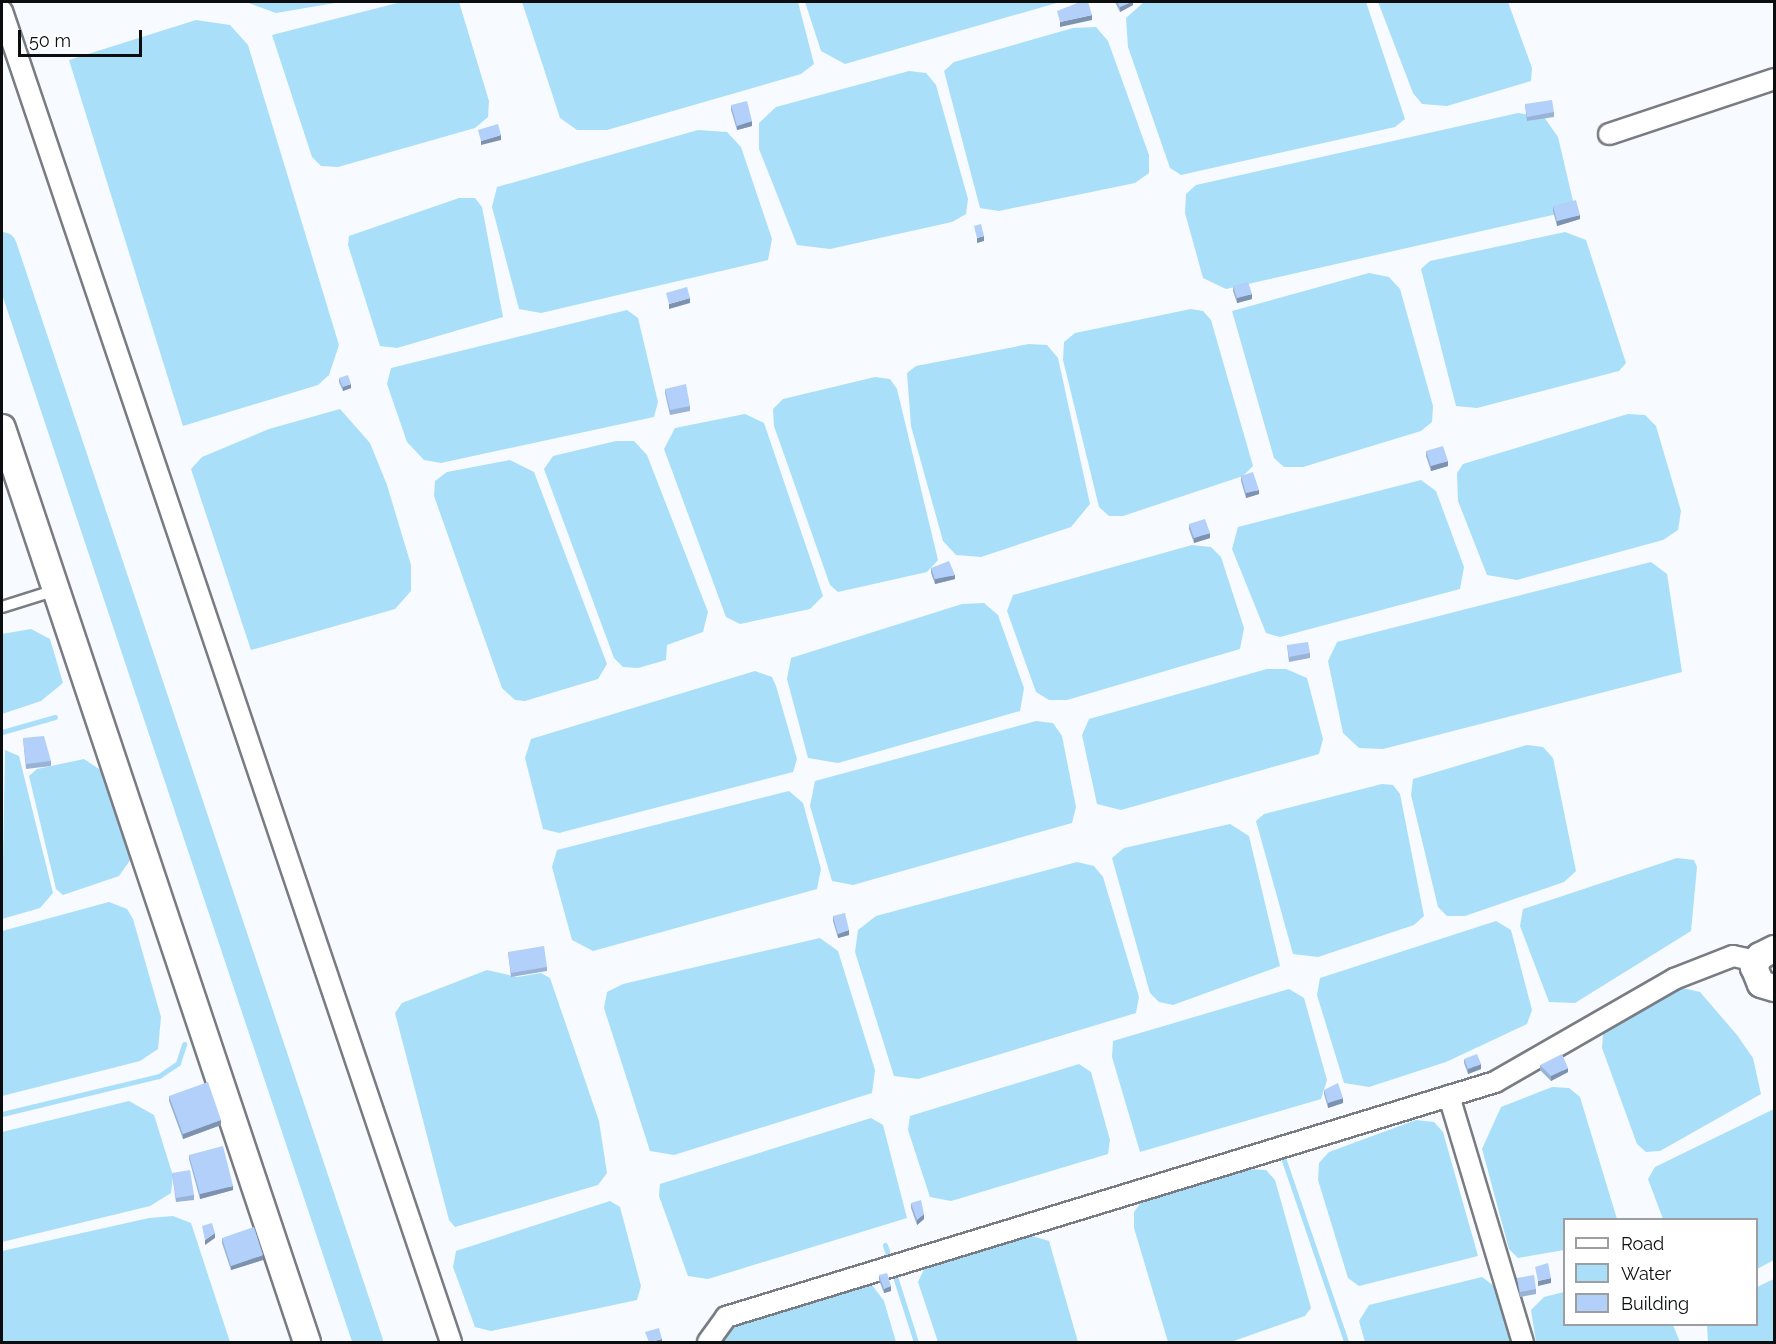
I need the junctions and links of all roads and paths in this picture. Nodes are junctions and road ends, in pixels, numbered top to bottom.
1 (2, 12) edge
2 (1774, 79) edge
3 (1609, 134) dead end
4 (2, 428) edge
5 (57, 590) junction
6 (2, 607) edge
7 (1765, 955) edge
8 (1774, 988) edge
9 (1449, 1096) junction
10 (307, 1342) edge
11 (452, 1342) edge
12 (708, 1342) edge
13 (1523, 1342) edge

1 - 11 street
2 - 3 street
4 - 5 street
5 - 6 lane
5 - 10 street
7 - 8 street
7 - 9 street
9 - 12 street
9 - 13 street

